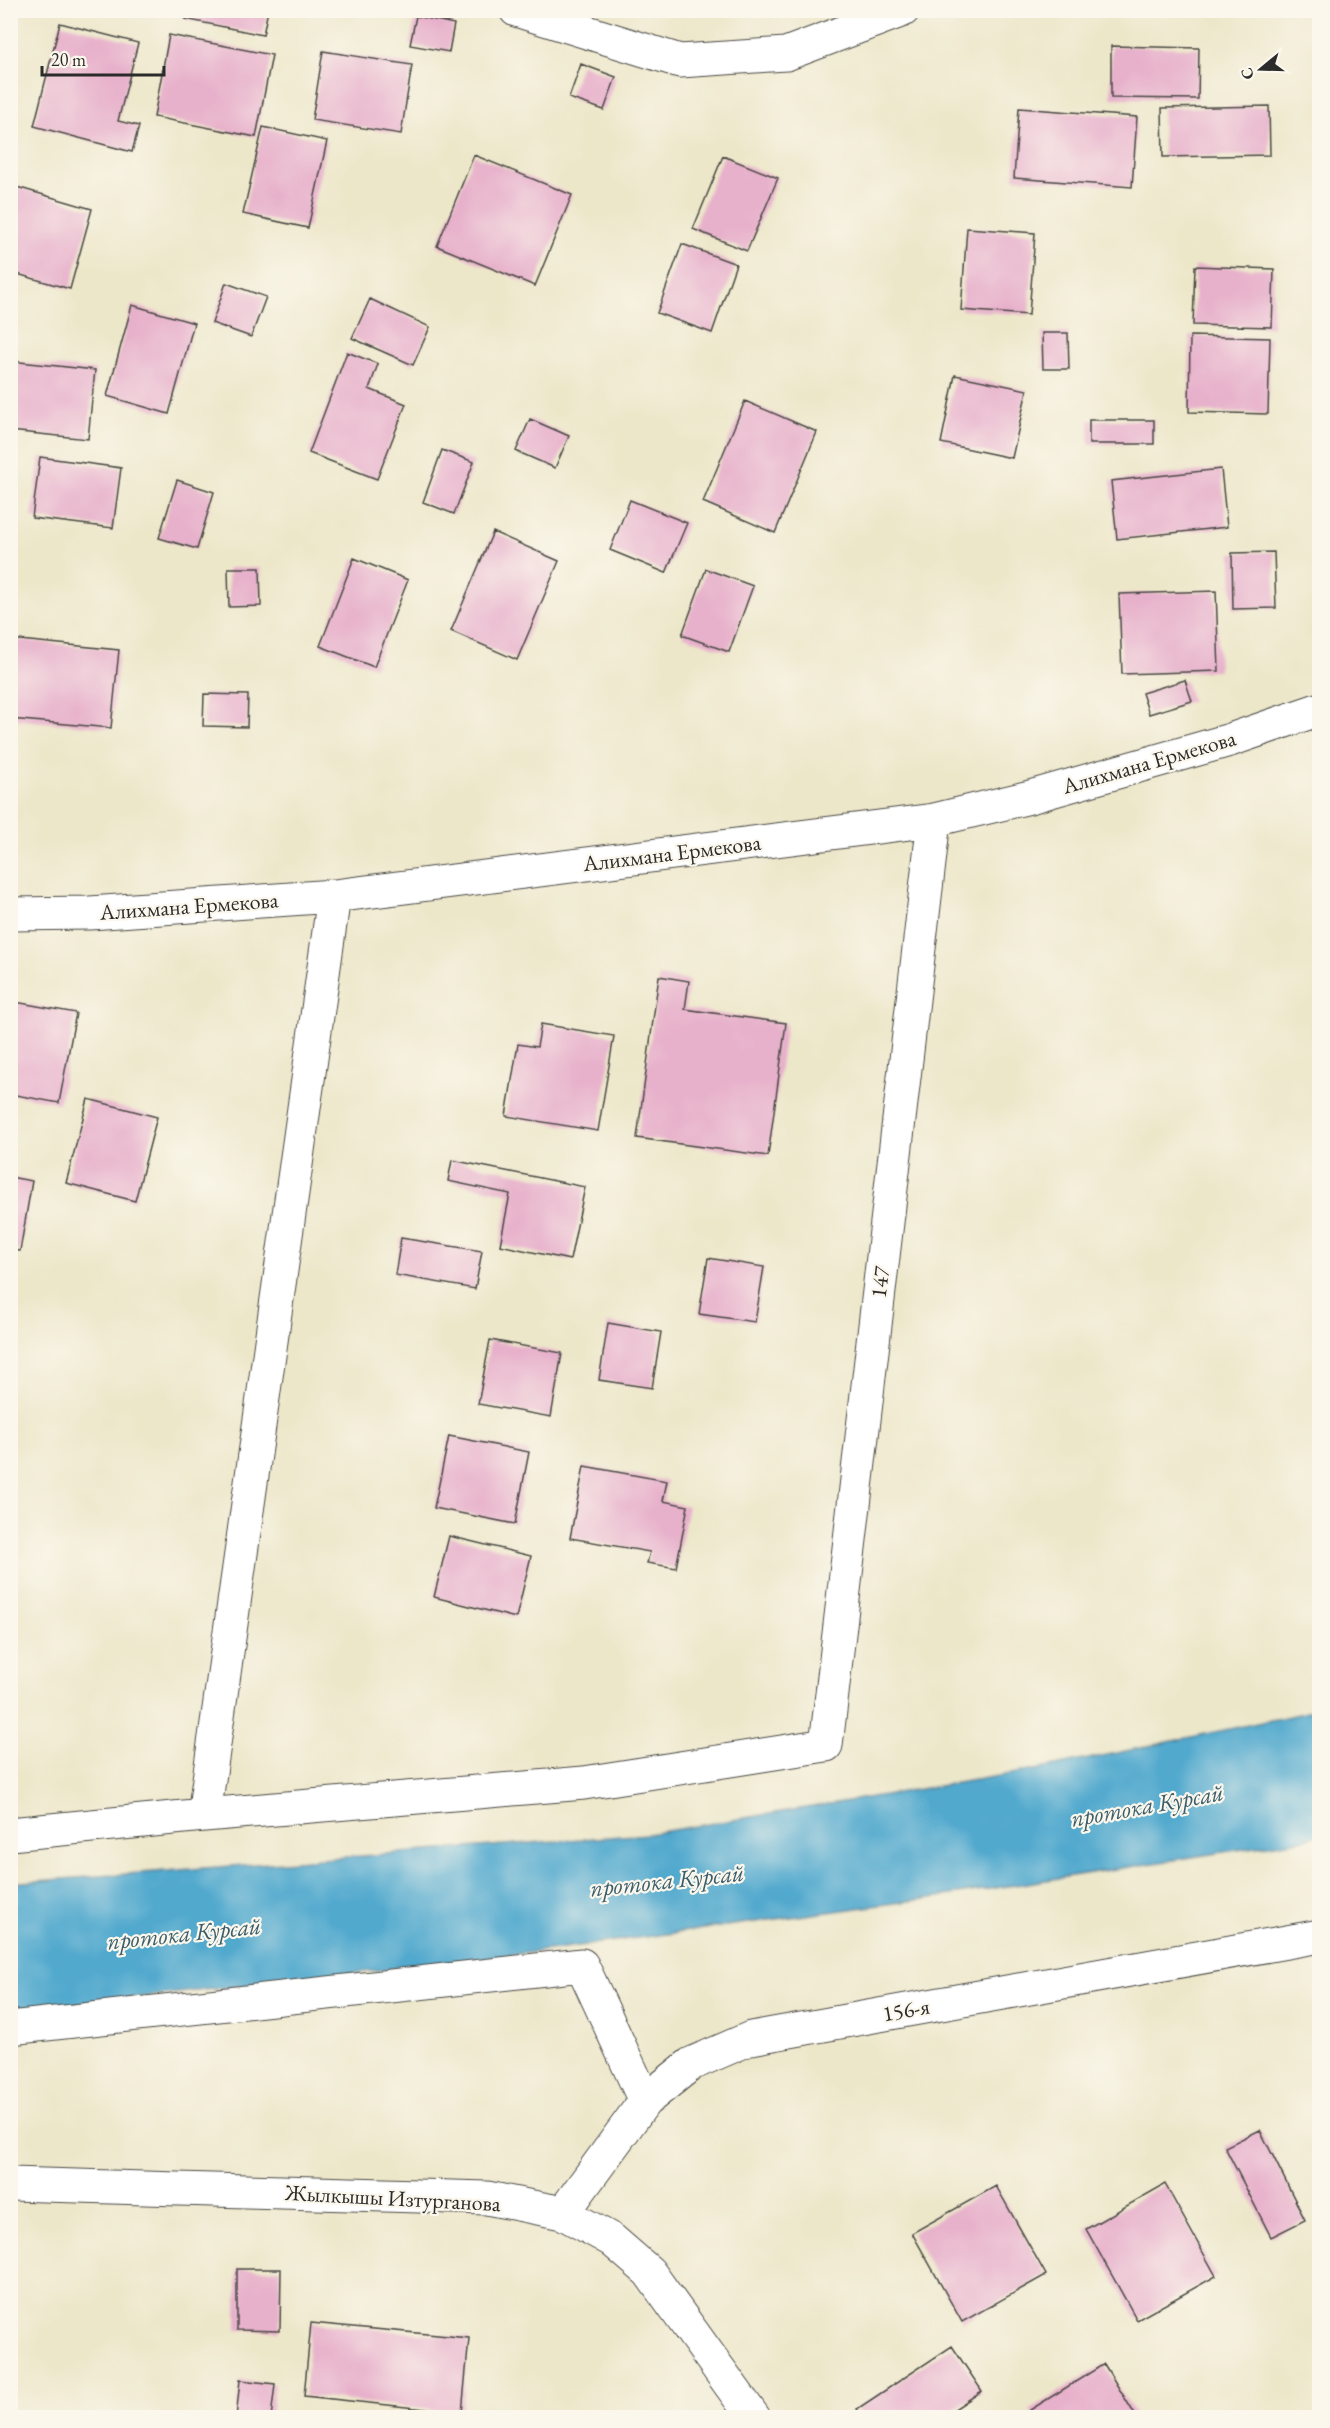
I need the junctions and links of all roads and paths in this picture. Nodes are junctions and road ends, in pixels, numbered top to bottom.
1 (516, 10) edge
2 (903, 10) edge
3 (1320, 709) edge
4 (934, 820) junction
5 (334, 896) junction
6 (10, 914) edge
7 (204, 1815) junction
8 (10, 1834) edge
9 (1320, 1936) edge
10 (10, 2028) edge
11 (645, 2101) junction
12 (10, 2184) edge
13 (563, 2213) junction
14 (754, 2418) edge

1 - 2 street
3 - 4 street, Алихмана Ермекова
4 - 5 street, Алихмана Ермекова
4 - 7 street, 147
5 - 6 street, Алихмана Ермекова
5 - 7 street
7 - 8 street
9 - 11 street, 156-я
10 - 11 street
11 - 13 street, 156-я
12 - 13 street, Жылкышы Изтурганова
13 - 14 street, Жылкышы Изтурганова

